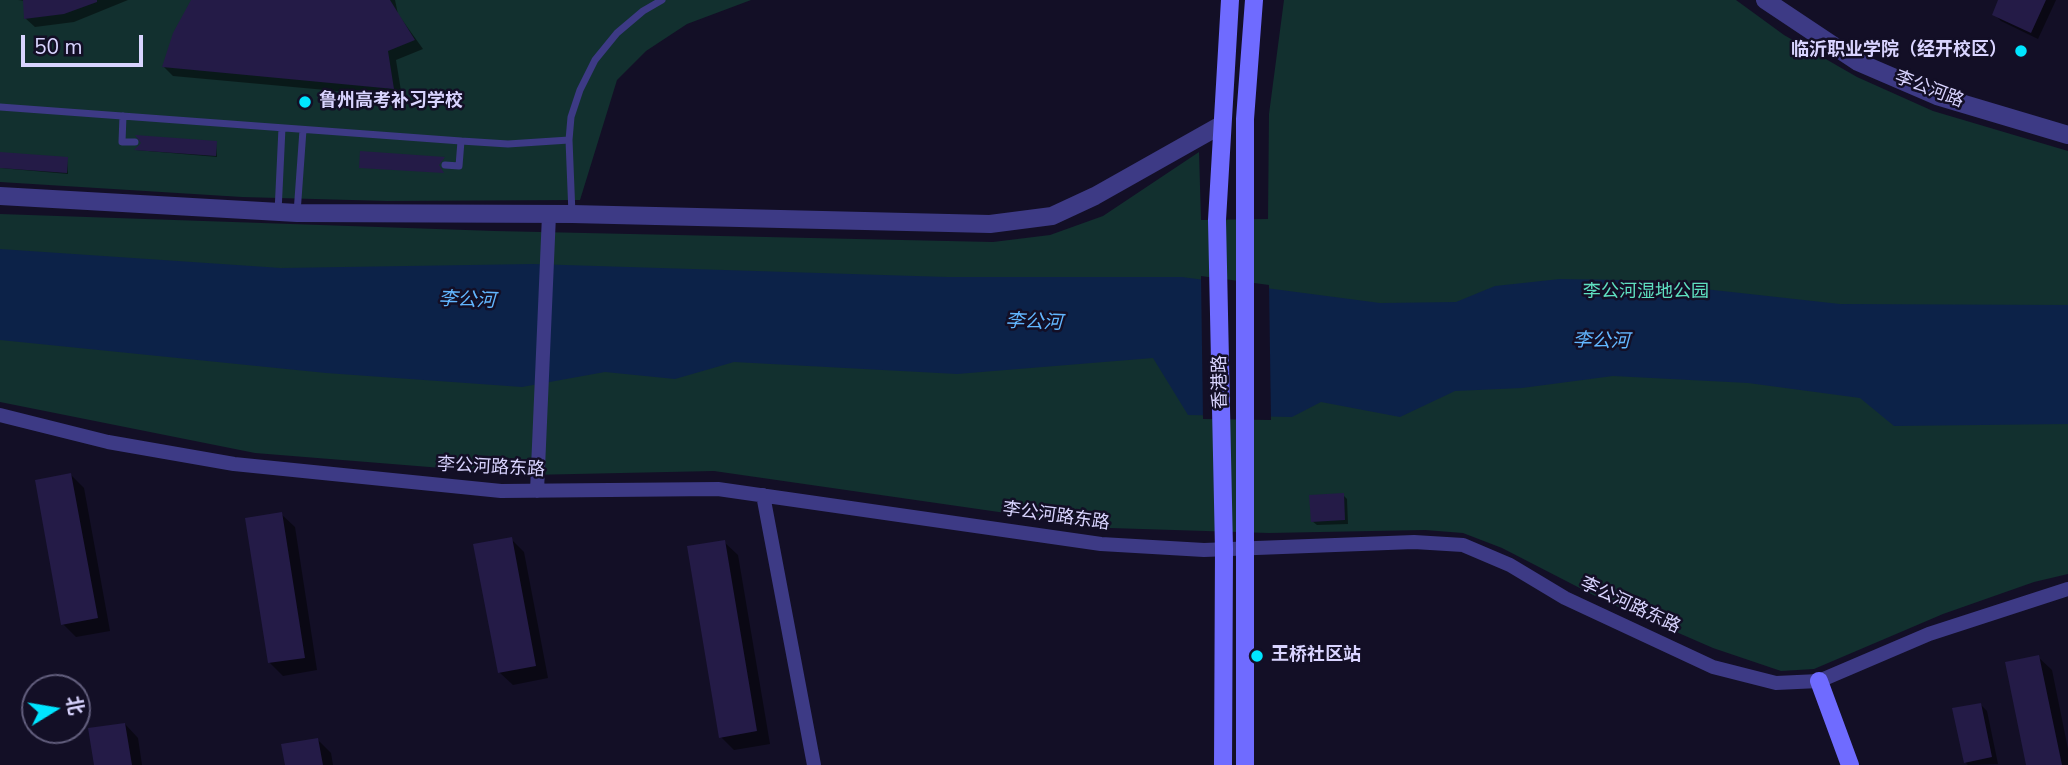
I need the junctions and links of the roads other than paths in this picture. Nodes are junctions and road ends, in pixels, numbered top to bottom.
1 (662, 0) edge
2 (1230, 0) edge
3 (1254, 0) edge
4 (1765, 0) edge
5 (0, 107) edge
6 (123, 116) junction
7 (1221, 125) junction
8 (282, 128) junction
9 (303, 130) junction
10 (2068, 135) edge
11 (569, 140) junction
12 (461, 141) junction
13 (135, 142) dead end
14 (445, 165) dead end
15 (0, 196) edge
16 (278, 212) junction
17 (297, 213) junction
18 (549, 215) junction
19 (572, 215) junction
20 (0, 415) edge
21 (537, 491) junction
22 (763, 495) junction
23 (1224, 549) junction
24 (1247, 550) junction
25 (2068, 589) edge
26 (1819, 681) junction
27 (814, 765) edge
28 (1223, 765) edge
29 (1245, 765) edge
30 (1850, 765) edge

1 - 11 lane
2 - 7 main road, 香港路
3 - 24 main road, 香港路
4 - 10 street, 李公河路
5 - 6 lane
6 - 8 lane
6 - 13 lane
7 - 19 street
7 - 23 main road, 香港路
8 - 9 lane
8 - 16 lane
9 - 12 lane
9 - 17 lane
11 - 12 lane
11 - 19 lane
12 - 14 lane
15 - 16 street
16 - 17 street
17 - 18 street
18 - 19 street
18 - 21 street
20 - 21 street, 李公河路东路
21 - 22 street, 李公河路东路
22 - 23 street, 李公河路东路
22 - 27 street
23 - 24 street, 李公河路东路
23 - 28 main road, 香港路
24 - 26 street, 李公河路东路
24 - 29 main road, 香港路
25 - 26 street, 李公河路东路
26 - 30 main road

